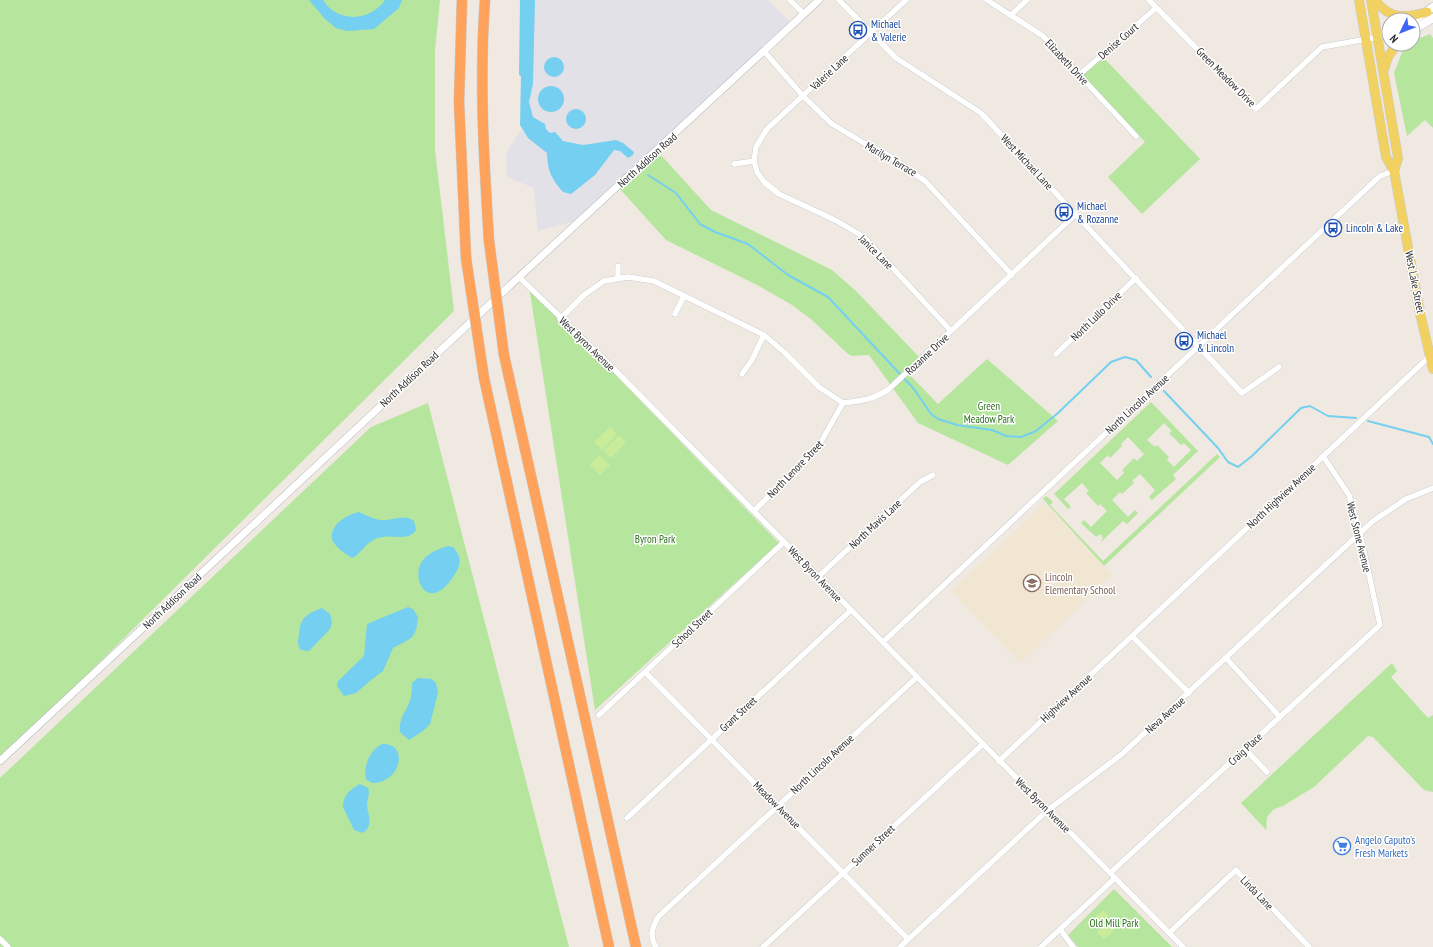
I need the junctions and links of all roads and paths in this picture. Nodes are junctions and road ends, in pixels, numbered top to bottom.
1 (462, 0) edge
2 (485, 0) edge
3 (790, 0) edge
4 (819, 0) edge
5 (839, 0) edge
6 (906, 0) edge
7 (987, 0) edge
8 (1028, 0) edge
9 (1149, 0) edge
10 (1359, 0) edge
11 (1371, 0) edge
12 (1375, 0) edge
13 (1156, 8) junction
14 (1431, 12) edge
15 (804, 14) junction
16 (1011, 15) junction
17 (1421, 17) edge
18 (1421, 22) edge
19 (871, 33) junction
20 (1381, 35) edge
21 (1378, 37) junction
22 (1381, 37) edge
23 (1366, 39) junction
24 (764, 52) junction
25 (1391, 52) edge
26 (1383, 70) junction
27 (1079, 75) junction
28 (803, 96) junction
29 (1136, 136) dead end
30 (754, 161) junction
31 (734, 164) dead end
32 (1394, 171) junction
33 (1076, 214) junction
34 (618, 266) dead end
35 (1012, 275) junction
36 (519, 277) junction
37 (618, 277) junction
38 (1136, 278) junction
39 (684, 296) junction
40 (675, 314) dead end
41 (560, 318) junction
42 (951, 331) junction
43 (764, 335) junction
44 (1198, 345) junction
45 (1056, 354) dead end
46 (1430, 356) junction
47 (1279, 367) dead end
48 (1433, 369) edge
49 (742, 374) dead end
50 (843, 403) junction
51 (1323, 456) junction
52 (933, 476) dead end
53 (1433, 488) edge
54 (754, 511) junction
55 (1360, 533) junction
56 (784, 542) junction
57 (818, 577) junction
58 (850, 610) junction
59 (1380, 625) joint
60 (1132, 636) junction
61 (883, 642) junction
62 (1226, 658) junction
63 (644, 672) junction
64 (917, 677) junction
65 (1189, 693) junction
66 (599, 714) dead end
67 (1280, 717) junction
68 (711, 739) junction
69 (983, 744) junction
70 (1245, 749) junction
71 (0, 761) edge
72 (1000, 761) junction
73 (1267, 772) dead end
74 (777, 806) junction
75 (1048, 810) junction
76 (627, 818) dead end
77 (844, 872) junction
78 (1110, 873) junction
79 (1115, 878) junction
80 (1060, 929) junction
81 (1169, 933) junction
82 (0, 939) edge
83 (908, 939) junction
84 (8, 947) edge
85 (609, 947) edge
86 (636, 947) edge
87 (656, 947) edge
88 (763, 947) edge
89 (900, 947) edge
90 (1041, 947) edge
91 (1073, 947) edge
92 (1183, 947) edge
93 (1309, 947) edge

1 - 85 highway, bridge
2 - 86 highway, bridge
3 - 15 street
4 - 15 street, North Addison Road
5 - 19 street, West Michael Lane
6 - 19 street, Valerie Lane
7 - 16 street, Elizabeth Drive
8 - 16 street
9 - 13 street, Green Meadow Drive
10 - 23 main road, West Lake Street
11 - 21 main road, West Lake Street
12 - 14 main road
13 - 23 street, Green Meadow Drive
13 - 27 street, Denise Court
14 - 17 main road
14 - 18 main road
15 - 24 street, North Addison Road
16 - 27 street, Elizabeth Drive
19 - 28 street, Valerie Lane
19 - 33 street, West Michael Lane
20 - 21 main road
21 - 22 main road
21 - 23 street
21 - 26 main road, West Lake Street
23 - 32 main road, West Lake Street
24 - 28 street, Marilyn Terrace
24 - 36 street, North Addison Road
25 - 26 main road
26 - 32 main road, West Lake Street
27 - 29 street, Elizabeth Drive
28 - 30 street, Valerie Lane
28 - 35 street, Marilyn Terrace
30 - 31 street
30 - 42 street, Janice Lane
32 - 44 street, North Lincoln Avenue
32 - 46 main road, West Lake Street
33 - 35 street, Rozanne Drive
33 - 38 street, West Michael Lane
34 - 37 street
35 - 42 street, Rozanne Drive
36 - 41 street, West Byron Avenue
36 - 71 street, North Addison Road
37 - 39 street
37 - 41 street
38 - 44 street, West Michael Lane
38 - 45 street, North Lullo Drive
39 - 40 street
39 - 43 street
41 - 54 street, West Byron Avenue
42 - 50 street, Rozanne Drive
43 - 49 street
43 - 50 street
44 - 47 street, West Michael Lane
44 - 61 street, North Lincoln Avenue
46 - 48 main road, West Lake Street
46 - 51 street, North Highview Avenue
50 - 54 street, North Lenore Street
51 - 55 street, West Stone Avenue
51 - 60 street, North Highview Avenue
52 - 57 street, North Mavis Lane
53 - 55 street, Neva Avenue
54 - 56 street, West Byron Avenue
55 - 59 street, West Stone Avenue
55 - 62 street, Neva Avenue
56 - 57 street, West Byron Avenue
56 - 63 street, School Street
57 - 58 street, West Byron Avenue
58 - 61 street, West Byron Avenue
58 - 68 street, Grant Street
59 - 67 street, Craig Place
60 - 65 street
60 - 72 street, Highview Avenue
61 - 64 street, West Byron Avenue
62 - 65 street, Neva Avenue
62 - 67 street
63 - 66 street, School Street
63 - 68 street, Meadow Avenue
64 - 69 street, West Byron Avenue
64 - 74 street, North Lincoln Avenue
65 - 75 street, Neva Avenue
67 - 70 street, Craig Place
68 - 74 street, Meadow Avenue
68 - 76 street, Grant Street
69 - 72 street, West Byron Avenue
69 - 77 street, Sumner Street
70 - 73 street
70 - 78 street, Craig Place
72 - 75 street, West Byron Avenue
74 - 77 street, Meadow Avenue
74 - 87 street, North Lincoln Avenue
75 - 78 street, West Byron Avenue
75 - 83 street, Neva Avenue
77 - 83 street, Meadow Avenue
77 - 88 street, Sumner Street
78 - 79 street, West Byron Avenue
79 - 80 street
79 - 81 street
80 - 90 street
80 - 91 street
81 - 92 street
81 - 93 street, Linda Lane
82 - 84 street
83 - 89 street, Neva Avenue

